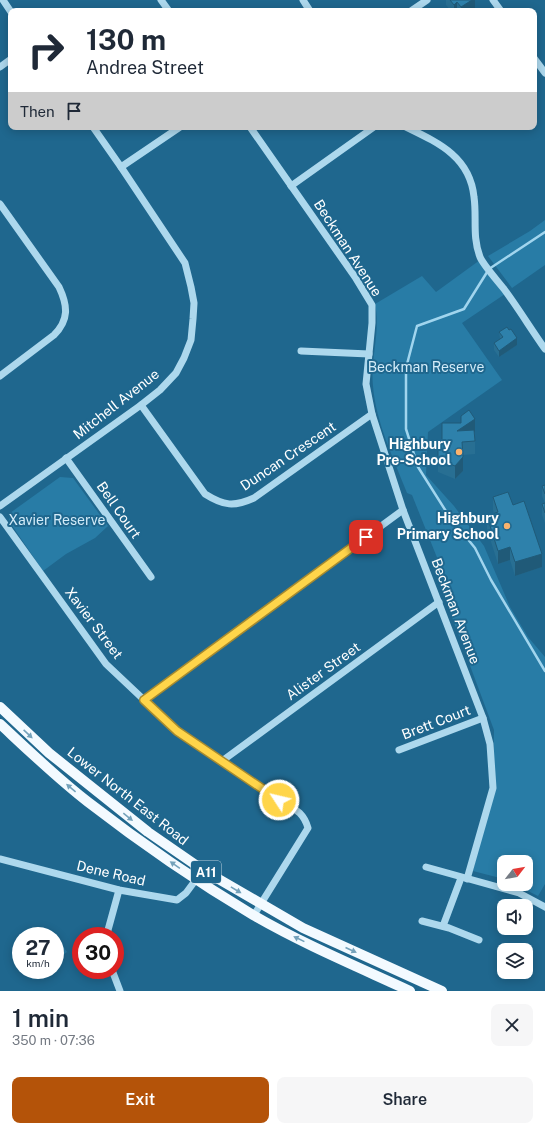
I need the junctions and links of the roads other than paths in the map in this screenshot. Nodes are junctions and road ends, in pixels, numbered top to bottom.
1 (427, 0) edge
2 (415, 8) edge
3 (537, 62) edge
4 (545, 73) edge
5 (95, 130) edge
6 (176, 130) edge
7 (252, 130) edge
8 (370, 130) edge
9 (412, 130) edge
10 (121, 167) junction
11 (291, 186) junction
12 (0, 204) edge
13 (545, 349) edge
14 (301, 351) dead end
15 (369, 354) junction
16 (0, 376) edge
17 (141, 405) junction
18 (372, 414) junction
19 (66, 458) junction
20 (0, 506) edge
21 (403, 510) junction
22 (0, 517) edge
23 (151, 577) dead end
24 (439, 602) junction
25 (144, 700) junction
26 (0, 707) edge
27 (483, 718) junction
28 (0, 724) edge
29 (399, 750) dead end
30 (222, 761) junction
31 (0, 861) edge
32 (426, 867) dead end
33 (203, 870) junction
34 (464, 879) junction
35 (196, 880) junction
36 (119, 890) junction
37 (260, 905) junction
38 (545, 907) edge
39 (254, 915) junction
40 (422, 921) dead end
41 (443, 926) junction
42 (109, 927) edge
43 (479, 940) dead end
44 (115, 979) edge
45 (120, 991) edge
46 (410, 991) edge
47 (442, 991) edge

1 - 2 street
3 - 4 street
5 - 10 street, Mitchell Avenue
6 - 10 street
7 - 11 street, Beckman Avenue
8 - 11 street
9 - 13 street
10 - 17 street, Mitchell Avenue
11 - 15 street, Beckman Avenue
12 - 16 street
14 - 15 street
15 - 18 street, Beckman Avenue
17 - 18 street, Duncan Crescent
17 - 19 street, Mitchell Avenue
18 - 21 street, Beckman Avenue
19 - 20 street, Mitchell Avenue
19 - 23 street, Bell Court
21 - 24 street, Beckman Avenue
21 - 25 street
22 - 25 street, Xavier Street
24 - 27 street, Beckman Avenue
24 - 30 street, Alister Street
25 - 30 street, Xavier Street
26 -> 33 main road, Lower North East Road / A11
27 - 29 street, Brett Court
27 - 34 street, Beckman Avenue
35 -> 28 main road, Lower North East Road / A11
30 - 37 street, Xavier Street
31 - 36 street, Dene Road
32 - 34 street
33 - 35 street, Dene Road
33 -> 37 main road, Lower North East Road / A11
34 - 38 street
34 - 41 street, Beckman Avenue
35 - 36 street, Dene Road
35 - 39 main road, Lower North East Road / A11
36 - 42 street
37 - 39 street, Xavier Street
37 -> 47 main road, Lower North East Road / A11
46 -> 39 main road, Lower North East Road / A11
40 - 41 street
41 - 43 street
44 - 45 street

